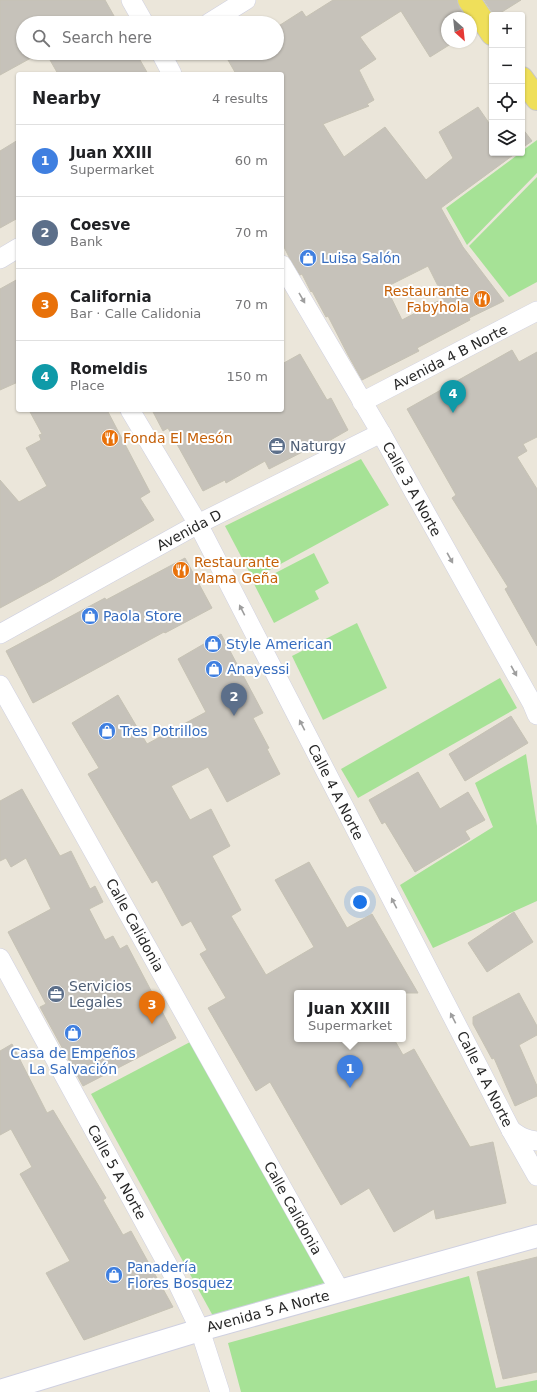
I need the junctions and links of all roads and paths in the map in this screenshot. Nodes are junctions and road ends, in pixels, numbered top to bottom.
1 (131, 0) edge
2 (246, 0) edge
3 (469, 0) edge
4 (140, 16) edge
5 (220, 16) edge
6 (489, 30) edge
7 (165, 60) edge
8 (171, 72) edge
9 (525, 82) edge
10 (537, 100) edge
11 (16, 249) edge
12 (0, 259) edge
13 (284, 268) edge
14 (537, 312) edge
15 (362, 402) junction
16 (131, 412) edge
17 (381, 433) junction
18 (198, 524) junction
19 (0, 634) edge
20 (0, 685) edge
21 (537, 715) edge
22 (0, 958) edge
23 (511, 1130) junction
24 (537, 1141) edge
25 (537, 1176) edge
26 (537, 1236) edge
27 (340, 1291) junction
28 (200, 1330) junction
29 (11, 1390) edge
30 (220, 1392) edge

1 - 4 street
2 - 5 street
3 - 6 main road
7 - 8 street
9 - 10 main road
11 - 12 street
13 -> 15 street, Calle 3 A Norte
14 - 15 street, Avenida 4 B Norte
15 - 17 street, Calle 3 A Norte
16 - 18 street, Calle 4 A Norte
17 - 18 street, Avenida D
17 -> 21 street, Calle 3 A Norte
18 - 19 street, Avenida D
23 -> 18 street, Calle 4 A Norte
20 - 27 street, Calle Calidonia
22 - 28 street, Calle 5 A Norte
23 - 24 street
23 - 25 street, Calle 4 A Norte
26 - 27 main road, Avenida 5 A Norte
27 - 28 main road, Avenida 5 A Norte
28 - 29 main road, Avenida 5 A Norte
28 - 30 street, Calle 5 A Norte

